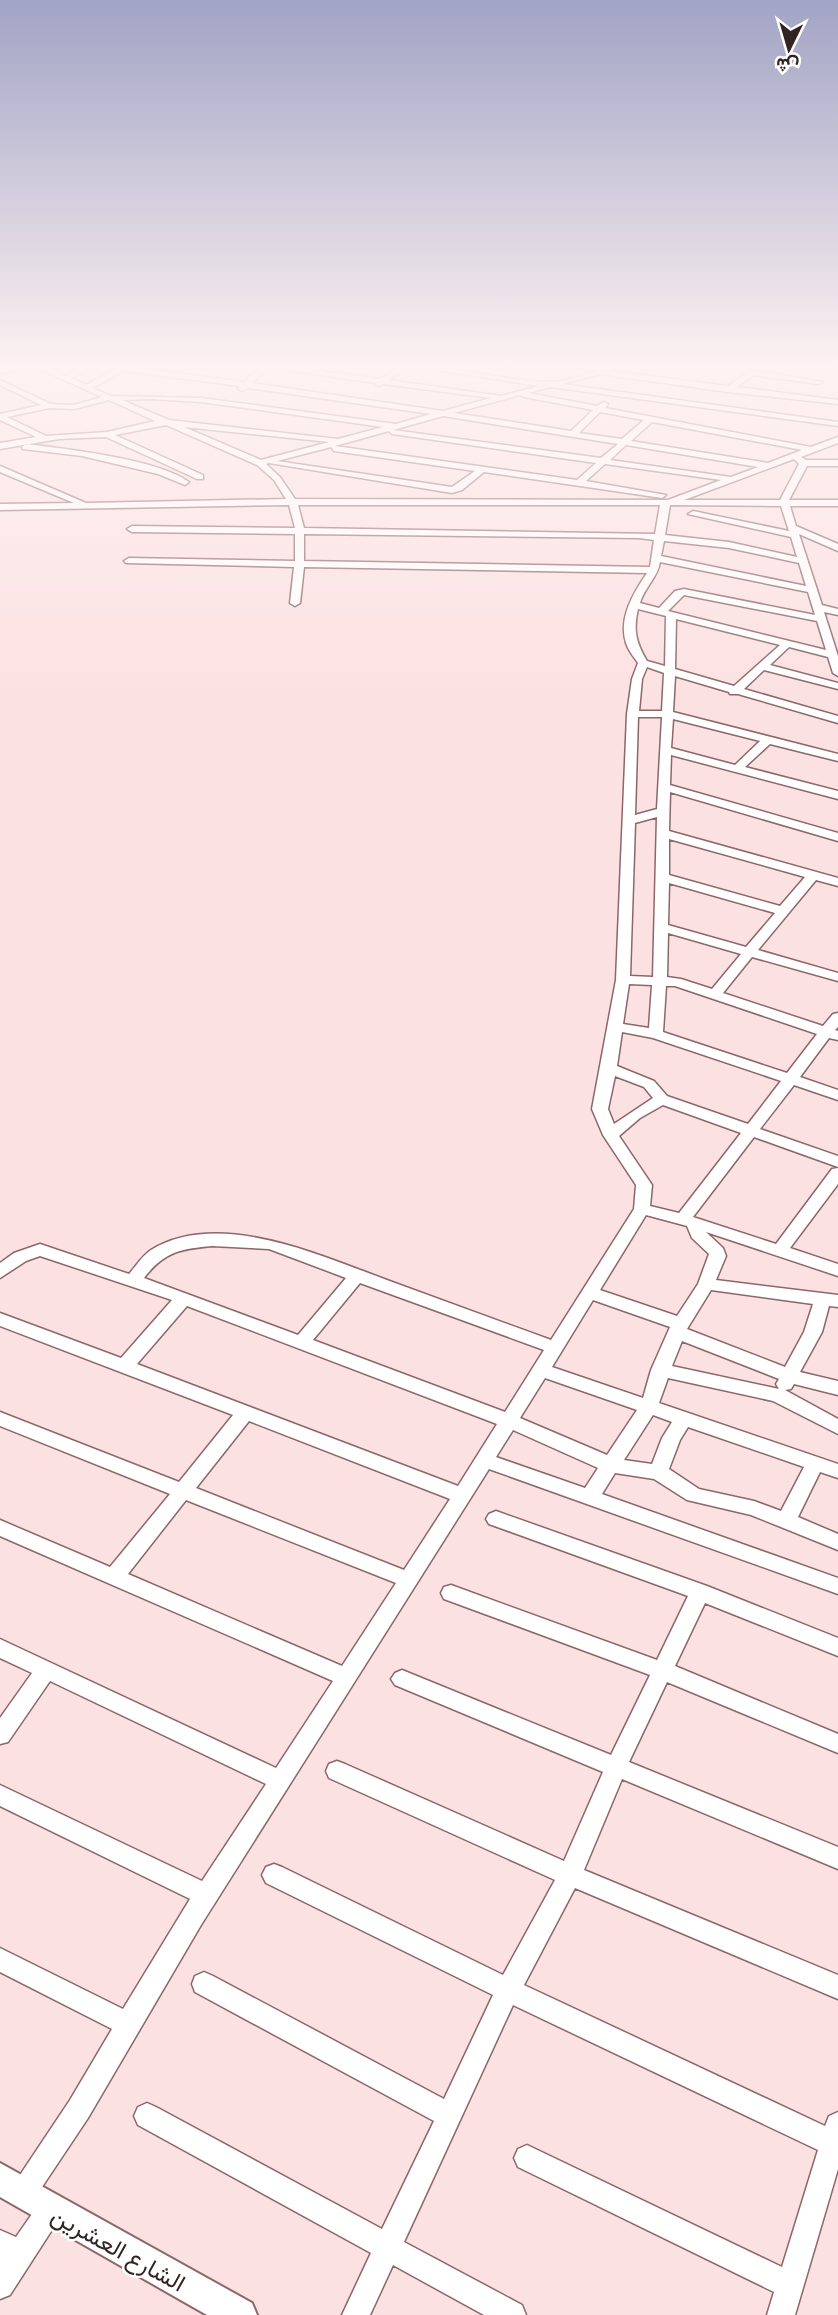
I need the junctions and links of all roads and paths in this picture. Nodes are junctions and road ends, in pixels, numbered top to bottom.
1 (17, 476) edge
2 (171, 476) edge
3 (274, 476) edge
4 (354, 476) edge
5 (473, 476) edge
6 (531, 476) edge
7 (587, 476) edge
8 (710, 476) edge
9 (739, 476) edge
10 (797, 476) edge
11 (732, 479) junction
12 (185, 482) dead end
13 (579, 483) junction
14 (678, 498) junction
15 (784, 500) junction
16 (293, 502) junction
17 (837, 503) edge
18 (665, 504) junction
19 (87, 505) junction
20 (0, 507) edge
21 (693, 514) dead end
22 (132, 529) dead end
23 (302, 531) junction
24 (793, 531) junction
25 (659, 537) junction
26 (838, 548) edge
27 (657, 558) junction
28 (129, 561) dead end
29 (801, 561) junction
30 (299, 562) junction
31 (654, 570) junction
32 (811, 590) junction
33 (295, 603) dead end
34 (634, 605) junction
35 (817, 607) junction
36 (838, 612) edge
37 (666, 614) junction
38 (821, 619) junction
39 (787, 644) junction
40 (833, 650) edge
41 (643, 663) junction
42 (760, 666) junction
43 (672, 673) junction
44 (838, 673) edge
45 (838, 686) edge
46 (734, 692) junction
47 (633, 714) junction
48 (668, 714) junction
49 (838, 720) edge
50 (769, 739) junction
51 (665, 750) junction
52 (838, 758) edge
53 (738, 768) junction
54 (664, 787) junction
55 (838, 795) edge
56 (665, 811) junction
57 (628, 821) junction
58 (665, 834) junction
59 (838, 837) edge
60 (813, 875) junction
61 (662, 877) junction
62 (838, 882) edge
63 (782, 911) junction
64 (660, 927) junction
65 (749, 950) junction
66 (838, 977) edge
67 (622, 980) junction
68 (661, 980) junction
69 (715, 994) junction
70 (838, 1017) edge
71 (615, 1027) junction
72 (656, 1034) junction
73 (832, 1034) edge
74 (610, 1068) junction
75 (792, 1079) junction
76 (838, 1095) edge
77 (662, 1099) junction
78 (752, 1130) junction
79 (611, 1135) junction
80 (838, 1162) edge
81 (838, 1173) edge
82 (642, 1209) junction
83 (689, 1221) junction
84 (780, 1250) junction
85 (838, 1270) edge
86 (0, 1272) edge
87 (358, 1274) junction
88 (133, 1280) junction
89 (706, 1284) junction
90 (587, 1292) junction
91 (184, 1298) junction
92 (830, 1299) edge
93 (0, 1319) edge
94 (678, 1328) junction
95 (302, 1343) junction
96 (553, 1347) junction
97 (125, 1366) junction
98 (540, 1370) junction
99 (660, 1370) junction
100 (790, 1376) junction
101 (838, 1388) edge
102 (778, 1395) junction
103 (649, 1406) junction
104 (246, 1412) junction
105 (684, 1418) junction
106 (0, 1419) edge
107 (508, 1421) junction
108 (838, 1427) edge
109 (485, 1460) junction
110 (815, 1464) junction
111 (610, 1465) junction
112 (838, 1471) edge
113 (658, 1472) junction
114 (184, 1493) junction
115 (463, 1496) junction
116 (590, 1496) junction
117 (496, 1519) dead end
118 (787, 1520) junction
119 (0, 1528) edge
120 (838, 1542) edge
121 (114, 1577) junction
122 (407, 1579) junction
123 (838, 1586) edge
124 (452, 1592) dead end
125 (700, 1592) junction
126 (838, 1647) edge
127 (0, 1648) edge
128 (46, 1670) junction
129 (664, 1671) junction
130 (346, 1676) junction
131 (402, 1679) dead end
132 (0, 1735) edge
133 (838, 1744) edge
134 (616, 1768) junction
135 (337, 1771) dead end
136 (281, 1781) junction
137 (0, 1795) edge
138 (838, 1858) edge
139 (274, 1875) dead end
140 (570, 1875) junction
141 (206, 1895) junction
142 (0, 1960) edge
143 (204, 1984) dead end
144 (838, 1987) edge
145 (508, 1990) junction
146 (128, 2024) junction
147 (449, 2115) junction
148 (147, 2116) dead end
149 (835, 2134) edge
150 (527, 2158) dead end
151 (24, 2194) edge
152 (385, 2247) junction
153 (9, 2248) edge
154 (0, 2285) edge
155 (790, 2286) junction
156 (240, 2315) edge
157 (356, 2315) edge
158 (512, 2315) edge
159 (781, 2315) edge

1 - 19 street
2 - 12 street
3 - 16 street
4 - 5 street
6 - 13 street
7 - 13 street
8 - 11 street
9 - 11 street
10 - 15 street
11 - 14 street
13 - 14 street
14 - 18 street
15 - 17 street
15 - 18 street
15 - 24 street
16 - 18 street
16 - 19 street
16 - 23 street
18 - 25 street
19 - 20 street
21 - 24 street
22 - 23 street
23 - 25 street
23 - 30 street
24 - 26 street
24 - 29 street
25 - 27 street
25 - 29 street
27 - 31 street
27 - 32 street
28 - 30 street
29 - 32 street
30 - 31 street
30 - 33 street
31 - 34 street
32 - 35 street
34 - 37 street
34 - 41 street
35 - 36 street
35 - 38 street
37 - 38 street
37 - 39 street
37 - 43 street
38 - 40 street
39 - 40 street
39 - 42 street
40 - 44 street
41 - 43 street
41 - 47 street
42 - 45 street
42 - 46 street
43 - 46 street
43 - 48 street
46 - 49 street
47 - 48 street
47 - 57 street
48 - 50 street
48 - 51 street
50 - 52 street
50 - 53 street
51 - 53 street
51 - 54 street
53 - 55 street
54 - 56 street
54 - 59 street
56 - 57 street
56 - 58 street
57 - 67 street
58 - 60 street
58 - 61 street
60 - 62 street
60 - 63 street
61 - 63 street
61 - 64 street
63 - 65 street
64 - 65 street
64 - 68 street
65 - 66 street
65 - 69 street
67 - 68 street
67 - 71 street
68 - 69 street
68 - 72 street
69 - 73 street
70 - 73 street
71 - 72 street
71 - 74 street
72 - 75 street
73 - 75 street
74 - 77 street
74 - 79 street
75 - 76 street
75 - 78 street
77 - 78 street
77 - 79 street
78 - 80 street
78 - 83 street
79 - 82 street
81 - 84 street
82 - 83 street
82 - 90 street
83 - 84 street
83 - 89 street
84 - 85 street
86 - 88 street
87 - 88 street
87 - 95 street
87 - 96 street
88 - 91 street
89 - 92 street
89 - 94 street
90 - 94 street
90 - 96 street
91 - 95 street
91 - 97 street
92 - 100 street
93 - 97 street
94 - 99 street
94 - 100 street
95 - 107 street
96 - 98 street
97 - 104 street
98 - 103 street
98 - 107 street
99 - 102 street
99 - 103 street
100 - 101 street
100 - 102 street
102 - 108 street
103 - 105 street
103 - 111 street
104 - 114 street
104 - 115 street
105 - 110 street
105 - 113 street
106 - 114 street
107 - 109 street
107 - 111 street
109 - 115 street
109 - 116 street
110 - 112 street
110 - 118 street
111 - 113 street
111 - 116 street
113 - 118 street
114 - 121 street
114 - 122 street
115 - 122 street
116 - 123 street
117 - 125 street
118 - 120 street
119 - 121 street
121 - 130 street
122 - 130 street
124 - 129 street
125 - 126 street
125 - 129 street
127 - 128 street
128 - 132 street
128 - 136 street
129 - 133 street
129 - 134 street
130 - 136 street
131 - 134 street
134 - 138 street
134 - 140 street
135 - 140 street
136 - 141 street
137 - 141 street
139 - 145 street
140 - 144 street
140 - 145 street
141 - 146 street
142 - 146 street
143 - 147 street
145 - 147 street
145 - 149 street
146 - 151 street
147 - 152 street
148 - 152 street
149 - 155 street
150 - 155 street
151 - 153 street
151 - 156 street, الشارع العشرين
152 - 157 street
152 - 158 street
153 - 154 street
155 - 159 street

